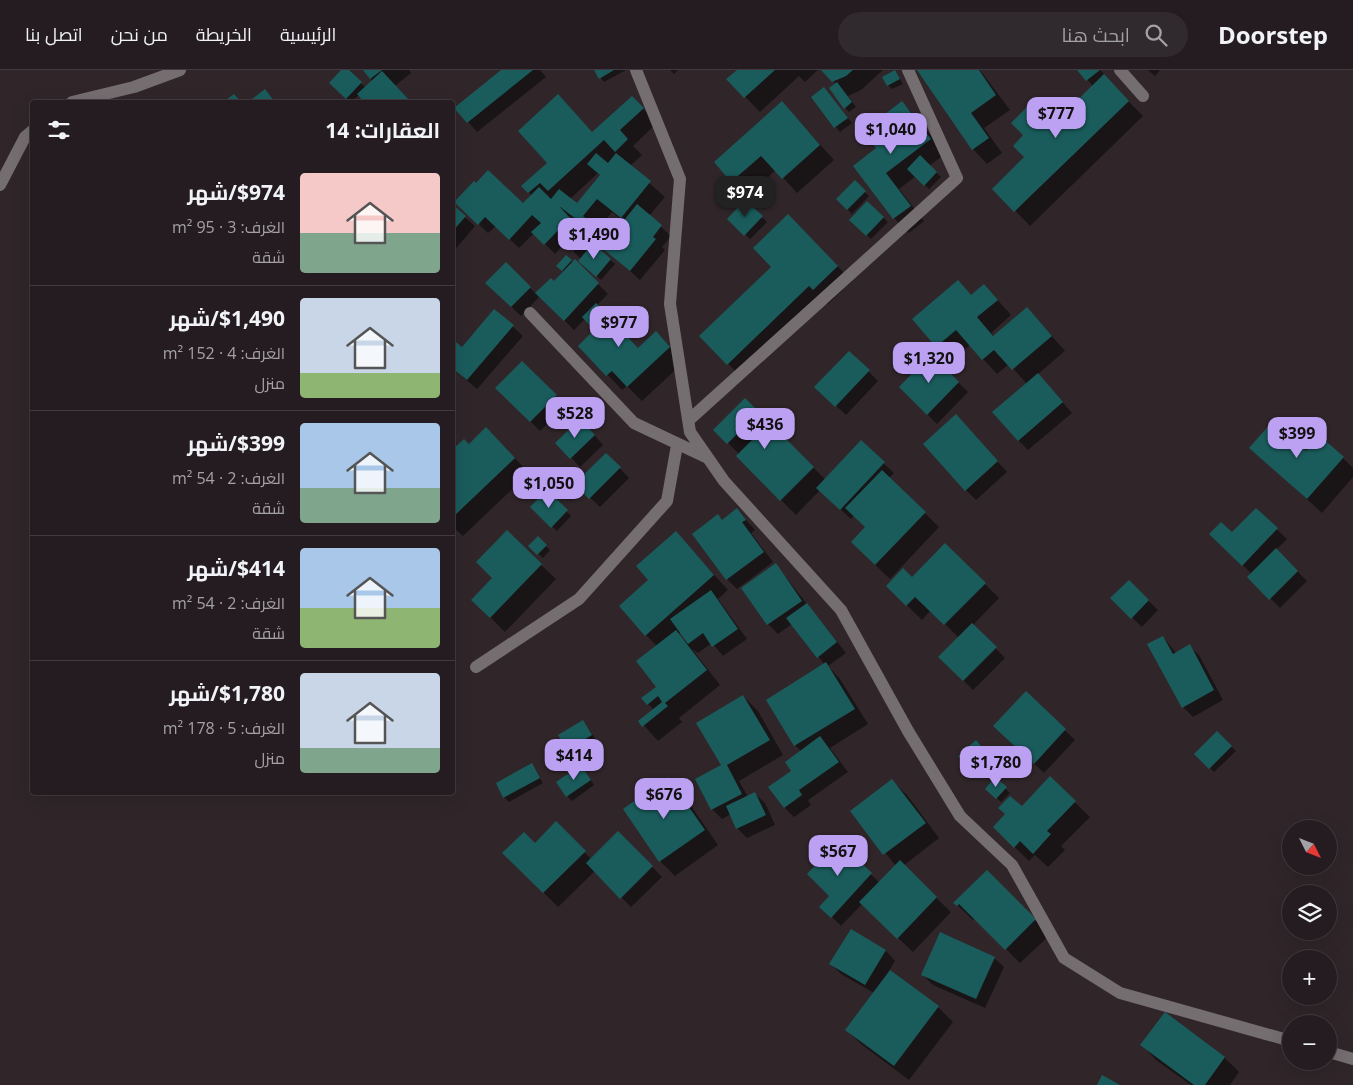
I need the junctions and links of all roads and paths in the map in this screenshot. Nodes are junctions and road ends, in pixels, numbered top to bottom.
1 (180, 70) edge
2 (636, 70) edge
3 (908, 70) edge
4 (1120, 70) edge
5 (1143, 96) dead end
6 (80, 100) edge
7 (30, 133) edge
8 (0, 185) edge
9 (530, 313) dead end
10 (688, 420) junction
11 (677, 445) junction
12 (708, 458) junction
13 (476, 667) dead end
14 (1282, 1038) edge
15 (1337, 1054) edge
16 (1353, 1059) edge

1 - 6 street
2 - 10 street
3 - 10 street
4 - 5 street
7 - 8 street
9 - 11 street
10 - 12 street
11 - 12 street
11 - 13 street
12 - 14 street
15 - 16 street

